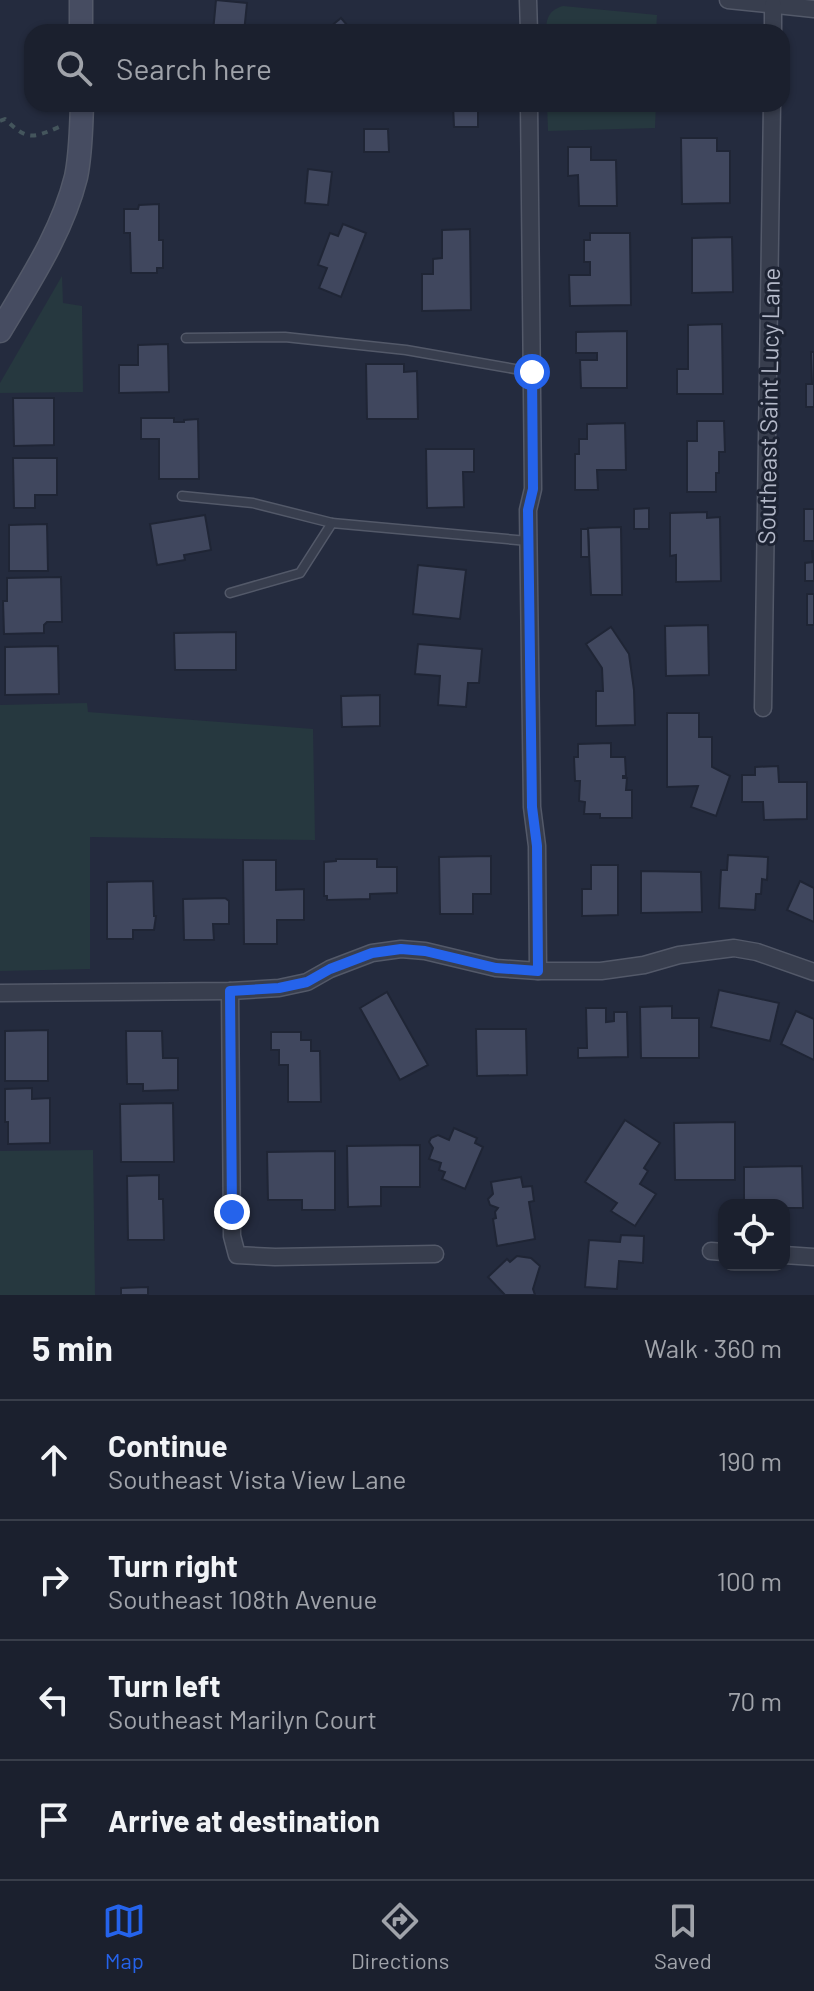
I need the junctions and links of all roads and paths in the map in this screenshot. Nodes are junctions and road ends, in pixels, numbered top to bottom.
1 (81, 0) edge
2 (528, 0) edge
3 (728, 0) edge
4 (773, 5) junction
5 (814, 9) edge
6 (81, 24) edge
7 (529, 24) edge
8 (773, 24) edge
9 (62, 112) edge
10 (82, 112) edge
11 (529, 112) edge
12 (772, 112) edge
13 (0, 121) edge
14 (0, 331) edge
15 (186, 338) dead end
16 (532, 372) junction
17 (182, 496) dead end
18 (332, 523) junction
19 (528, 541) junction
20 (230, 593) dead end
21 (763, 708) dead end
22 (538, 971) junction
23 (814, 972) edge
24 (230, 991) junction
25 (0, 993) edge
26 (435, 1254) dead end
27 (790, 1255) edge
28 (814, 1257) edge

1 - 6 street
2 - 7 street
3 - 4 street
4 - 5 street
4 - 8 street
9 - 13 path
10 - 14 street
11 - 16 street
12 - 21 street, Southeast Saint Lucy Lane
15 - 16 lane
16 - 19 street
17 - 18 lane
18 - 19 lane
18 - 20 lane
19 - 22 street
22 - 23 street
22 - 24 street
24 - 25 street
24 - 26 street
27 - 28 street

